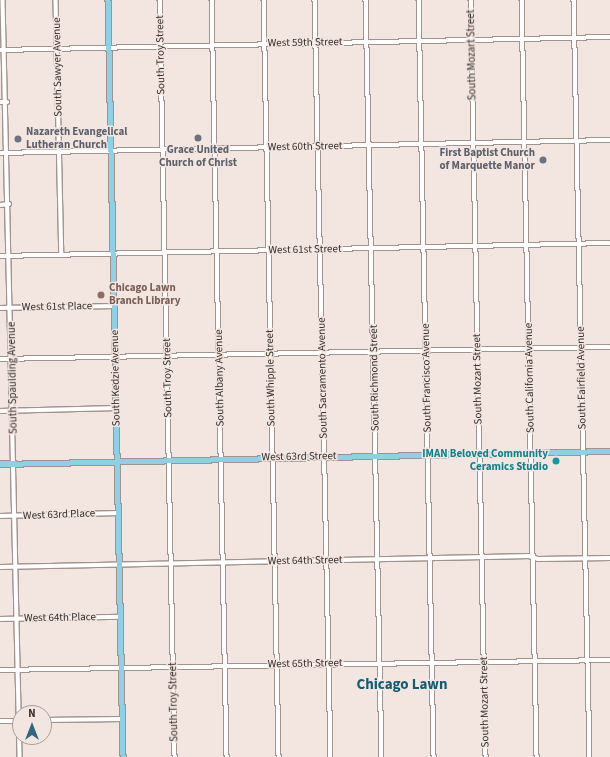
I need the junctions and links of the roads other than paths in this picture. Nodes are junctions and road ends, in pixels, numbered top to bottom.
1 (3, 0) edge
2 (56, 0) edge
3 (108, 0) edge
4 (160, 0) edge
5 (212, 0) edge
6 (264, 0) edge
7 (315, 0) edge
8 (366, 0) edge
9 (419, 0) edge
10 (471, 0) edge
11 (522, 0) edge
12 (574, 0) edge
13 (610, 37) edge
14 (575, 38) junction
15 (523, 39) junction
16 (472, 40) junction
17 (420, 41) junction
18 (367, 42) junction
19 (316, 43) junction
20 (264, 44) junction
21 (213, 45) junction
22 (161, 46) junction
23 (108, 48) junction
24 (57, 49) junction
25 (0, 50) edge
26 (5, 50) junction
27 (0, 102) edge
28 (7, 102) junction
29 (610, 140) edge
30 (577, 141) junction
31 (525, 142) junction
32 (474, 143) junction
33 (422, 144) junction
34 (370, 145) junction
35 (318, 146) junction
36 (267, 147) junction
37 (215, 148) junction
38 (163, 150) junction
39 (111, 151) junction
40 (60, 152) junction
41 (0, 153) edge
42 (8, 153) junction
43 (9, 204) junction
44 (0, 205) edge
45 (579, 244) junction
46 (610, 244) edge
47 (527, 245) junction
48 (476, 246) junction
49 (424, 247) junction
50 (372, 248) junction
51 (320, 250) junction
52 (269, 251) junction
53 (217, 252) junction
54 (165, 253) junction
55 (113, 254) junction
56 (62, 255) junction
57 (0, 256) edge
58 (10, 256) junction
59 (114, 306) junction
60 (0, 308) edge
61 (11, 308) junction
62 (610, 347) edge
63 (581, 348) junction
64 (530, 349) junction
65 (478, 350) junction
66 (426, 351) junction
67 (374, 352) junction
68 (322, 353) junction
69 (271, 354) junction
70 (219, 355) junction
71 (167, 356) junction
72 (115, 357) junction
73 (0, 359) edge
74 (12, 359) junction
75 (116, 408) junction
76 (0, 411) edge
77 (13, 411) junction
78 (610, 451) edge
79 (584, 452) junction
80 (532, 453) junction
81 (480, 454) junction
82 (428, 455) junction
83 (376, 456) junction
84 (324, 457) junction
85 (273, 458) junction
86 (221, 459) junction
87 (169, 460) junction
88 (118, 461) junction
89 (0, 463) edge
90 (14, 463) junction
91 (119, 513) junction
92 (0, 516) edge
93 (16, 516) junction
94 (482, 557) junction
95 (430, 558) junction
96 (534, 558) junction
97 (586, 558) junction
98 (610, 558) edge
99 (378, 559) junction
100 (326, 560) junction
101 (275, 561) junction
102 (223, 562) junction
103 (171, 564) junction
104 (120, 565) junction
105 (0, 567) edge
106 (17, 567) junction
107 (120, 617) junction
108 (0, 619) edge
109 (18, 619) junction
110 (484, 660) junction
111 (536, 660) junction
112 (588, 660) junction
113 (610, 660) edge
114 (380, 662) junction
115 (432, 662) junction
116 (277, 664) junction
117 (329, 664) junction
118 (225, 665) junction
119 (173, 666) junction
120 (121, 667) junction
121 (0, 670) edge
122 (19, 670) junction
123 (20, 705) edge
124 (122, 719) junction
125 (52, 720) edge
126 (0, 721) edge
127 (12, 721) edge
128 (20, 745) edge
129 (20, 757) edge
130 (123, 757) edge
131 (175, 757) edge
132 (227, 757) edge
133 (279, 757) edge
134 (331, 757) edge
135 (382, 757) edge
136 (434, 757) edge
137 (486, 757) edge
138 (538, 757) edge
139 (590, 757) edge

1 - 26 street, South Spaulding Avenue
2 - 24 street, South Sawyer Avenue
3 - 23 main road, South Kedzie Avenue
4 - 22 street, South Troy Street
5 - 21 street, South Albany Avenue
6 - 20 street, South Whipple Street
7 - 19 street, South Sacramento Avenue
8 - 18 street, South Richmond Street
9 - 17 street, South Francisco Avenue
10 - 16 street, South Mozart Street
11 - 15 street, South California Avenue
12 - 14 street, South Fairfield Avenue
13 - 14 street, West 59th Street
14 - 15 street, West 59th Street
14 - 30 street, South Fairfield Avenue
15 - 16 street, West 59th Street
15 - 31 street, South California Avenue
16 - 17 street, West 59th Street
16 - 32 street, South Mozart Street
17 - 18 street, West 59th Street
17 - 33 street, South Francisco Avenue
18 - 19 street, West 59th Street
18 - 34 street, South Richmond Street
19 - 20 street, West 59th Street
19 - 35 street, South Sacramento Avenue
20 - 21 street, West 59th Street
20 - 36 street, South Whipple Street
21 - 22 street, West 59th Street
21 - 37 street, South Albany Avenue
22 - 23 street, West 59th Street
22 - 38 street, South Troy Street
23 - 24 street, West 59th Street
23 - 39 main road, South Kedzie Avenue
24 - 26 street, West 59th Street
24 - 40 street, South Sawyer Avenue
25 - 26 street, West 59th Street
26 - 28 street, South Spaulding Avenue
27 - 28 street
28 - 42 street, South Spaulding Avenue
29 - 30 street, West 60th Street
30 - 31 street, West 60th Street
30 - 45 street, South Fairfield Avenue
31 - 32 street, West 60th Street
31 - 47 street, South California Avenue
32 - 33 street, West 60th Street
32 - 48 street, South Mozart Street
33 - 34 street, West 60th Street
33 - 49 street, South Francisco Avenue
34 - 35 street, West 60th Street
34 - 50 street, South Richmond Street
35 - 36 street, West 60th Street
35 - 51 street, South Sacramento Avenue
36 - 37 street, West 60th Street
36 - 52 street, South Whipple Street
37 - 38 street, West 60th Street
37 - 53 street, South Albany Avenue
38 - 39 street, West 60th Street
38 - 54 street, South Troy Street
39 - 40 street, West 60th Street
39 - 55 main road, South Kedzie Avenue
40 - 42 street, West 60th Street
40 - 56 street, South Sawyer Avenue
41 - 42 street, West 60th Street
42 - 43 street, South Spaulding Avenue
43 - 44 street
43 - 58 street, South Spaulding Avenue
45 - 46 street, West 61st Street
45 - 47 street, West 61st Street
45 - 63 street, South Fairfield Avenue
47 - 48 street, West 61st Street
47 - 64 street, South California Avenue
48 - 49 street, West 61st Street
48 - 65 street, South Mozart Street
49 - 50 street, West 61st Street
49 - 66 street, South Francisco Avenue
50 - 51 street, West 61st Street
50 - 67 street, South Richmond Street
51 - 52 street, West 61st Street
51 - 68 street, South Sacramento Avenue
52 - 53 street, West 61st Street
52 - 69 street, South Whipple Street
53 - 54 street, West 61st Street
53 - 70 street, South Albany Avenue
54 - 55 street, West 61st Street
54 - 71 street, South Troy Street
55 - 56 street, West 61st Street
55 - 59 main road, South Kedzie Avenue
56 - 58 street, West 61st Street
57 - 58 street, West 61st Street
58 - 61 street, South Spaulding Avenue
59 - 61 street, West 61st Place
59 - 72 main road, South Kedzie Avenue
60 - 61 street, West 61st Place
61 - 74 street, South Spaulding Avenue
62 - 63 street
63 - 64 street
63 - 79 street, South Fairfield Avenue
64 - 65 street
64 - 80 street, South California Avenue
65 - 66 street
65 - 81 street, South Mozart Street
66 - 67 street
66 - 82 street, South Francisco Avenue
67 - 68 street
67 - 83 street, South Richmond Street
68 - 69 street
68 - 84 street, South Sacramento Avenue
69 - 70 street
69 - 85 street, South Whipple Street
70 - 71 street
70 - 86 street, South Albany Avenue
71 - 72 street
71 - 87 street, South Troy Street
72 - 74 street
72 - 75 main road, South Kedzie Avenue
73 - 74 street
74 - 77 street, South Spaulding Avenue
75 - 77 street
75 - 88 main road, South Kedzie Avenue
76 - 77 street
77 - 90 street, South Spaulding Avenue
78 - 79 main road, West 63rd Street
79 - 80 main road, West 63rd Street
79 - 97 street, South Fairfield Avenue
80 - 81 main road, West 63rd Street
80 - 96 street, South California Avenue
81 - 82 main road, West 63rd Street
81 - 94 street, South Mozart Street
82 - 83 main road, West 63rd Street
82 - 95 street, South Francisco Avenue
83 - 84 main road, West 63rd Street
83 - 99 street, South Richmond Street
84 - 85 main road, West 63rd Street
84 - 100 street, South Sacramento Avenue
85 - 86 main road, West 63rd Street
85 - 101 street, South Whipple Street
86 - 87 main road, West 63rd Street
86 - 102 street, South Albany Avenue
87 - 88 main road, West 63rd Street
87 - 103 street, South Troy Street
88 - 90 main road, West 63rd Street
88 - 91 main road, South Kedzie Avenue
89 - 90 main road, West 63rd Street
90 - 93 street, South Spaulding Avenue
91 - 93 street, West 63rd Place
91 - 104 main road, South Kedzie Avenue
92 - 93 street, West 63rd Place
93 - 106 street, South Spaulding Avenue
94 - 95 street, West 64th Street
94 - 96 street, West 64th Street
94 - 110 street, South Mozart Street
95 - 99 street, West 64th Street
95 - 115 street, South Francisco Avenue
96 - 97 street, West 64th Street
96 - 111 street, South California Avenue
97 - 98 street, West 64th Street
97 - 112 street, South Fairfield Avenue
99 - 100 street, West 64th Street
99 - 114 street, South Richmond Street
100 - 101 street, West 64th Street
100 - 117 street, South Sacramento Avenue
101 - 102 street, West 64th Street
101 - 116 street, South Whipple Street
102 - 103 street, West 64th Street
102 - 118 street, South Albany Avenue
103 - 104 street, West 64th Street
103 - 119 street, South Troy Street
104 - 106 street, West 64th Street
104 - 107 main road, South Kedzie Avenue
105 - 106 street, West 64th Street
106 - 109 street, South Spaulding Avenue
107 - 109 street, West 64th Place
107 - 120 main road, South Kedzie Avenue
108 - 109 street, West 64th Place
109 - 122 street, South Spaulding Avenue
110 - 111 street, West 65th Street
110 - 115 street, West 65th Street
110 - 137 street, South Mozart Street
111 - 112 street, West 65th Street
111 - 138 street, South California Avenue
112 - 113 street, West 65th Street
112 - 139 street, South Fairfield Avenue
114 - 115 street, West 65th Street
114 - 117 street, West 65th Street
114 - 135 street, South Richmond Street
115 - 136 street, South Francisco Avenue
116 - 117 street, West 65th Street
116 - 118 street, West 65th Street
116 - 133 street, South Whipple Street
117 - 134 street, South Sacramento Avenue
118 - 119 street, West 65th Street
118 - 132 street, South Albany Avenue
119 - 120 street, West 65th Street
119 - 131 street, South Troy Street
120 - 122 street, West 65th Street
120 - 124 main road, South Kedzie Avenue
121 - 122 street, West 65th Street
122 - 123 street, South Spaulding Avenue
124 - 125 street
124 - 130 main road, South Kedzie Avenue
126 - 127 street
128 - 129 street, South Spaulding Avenue

